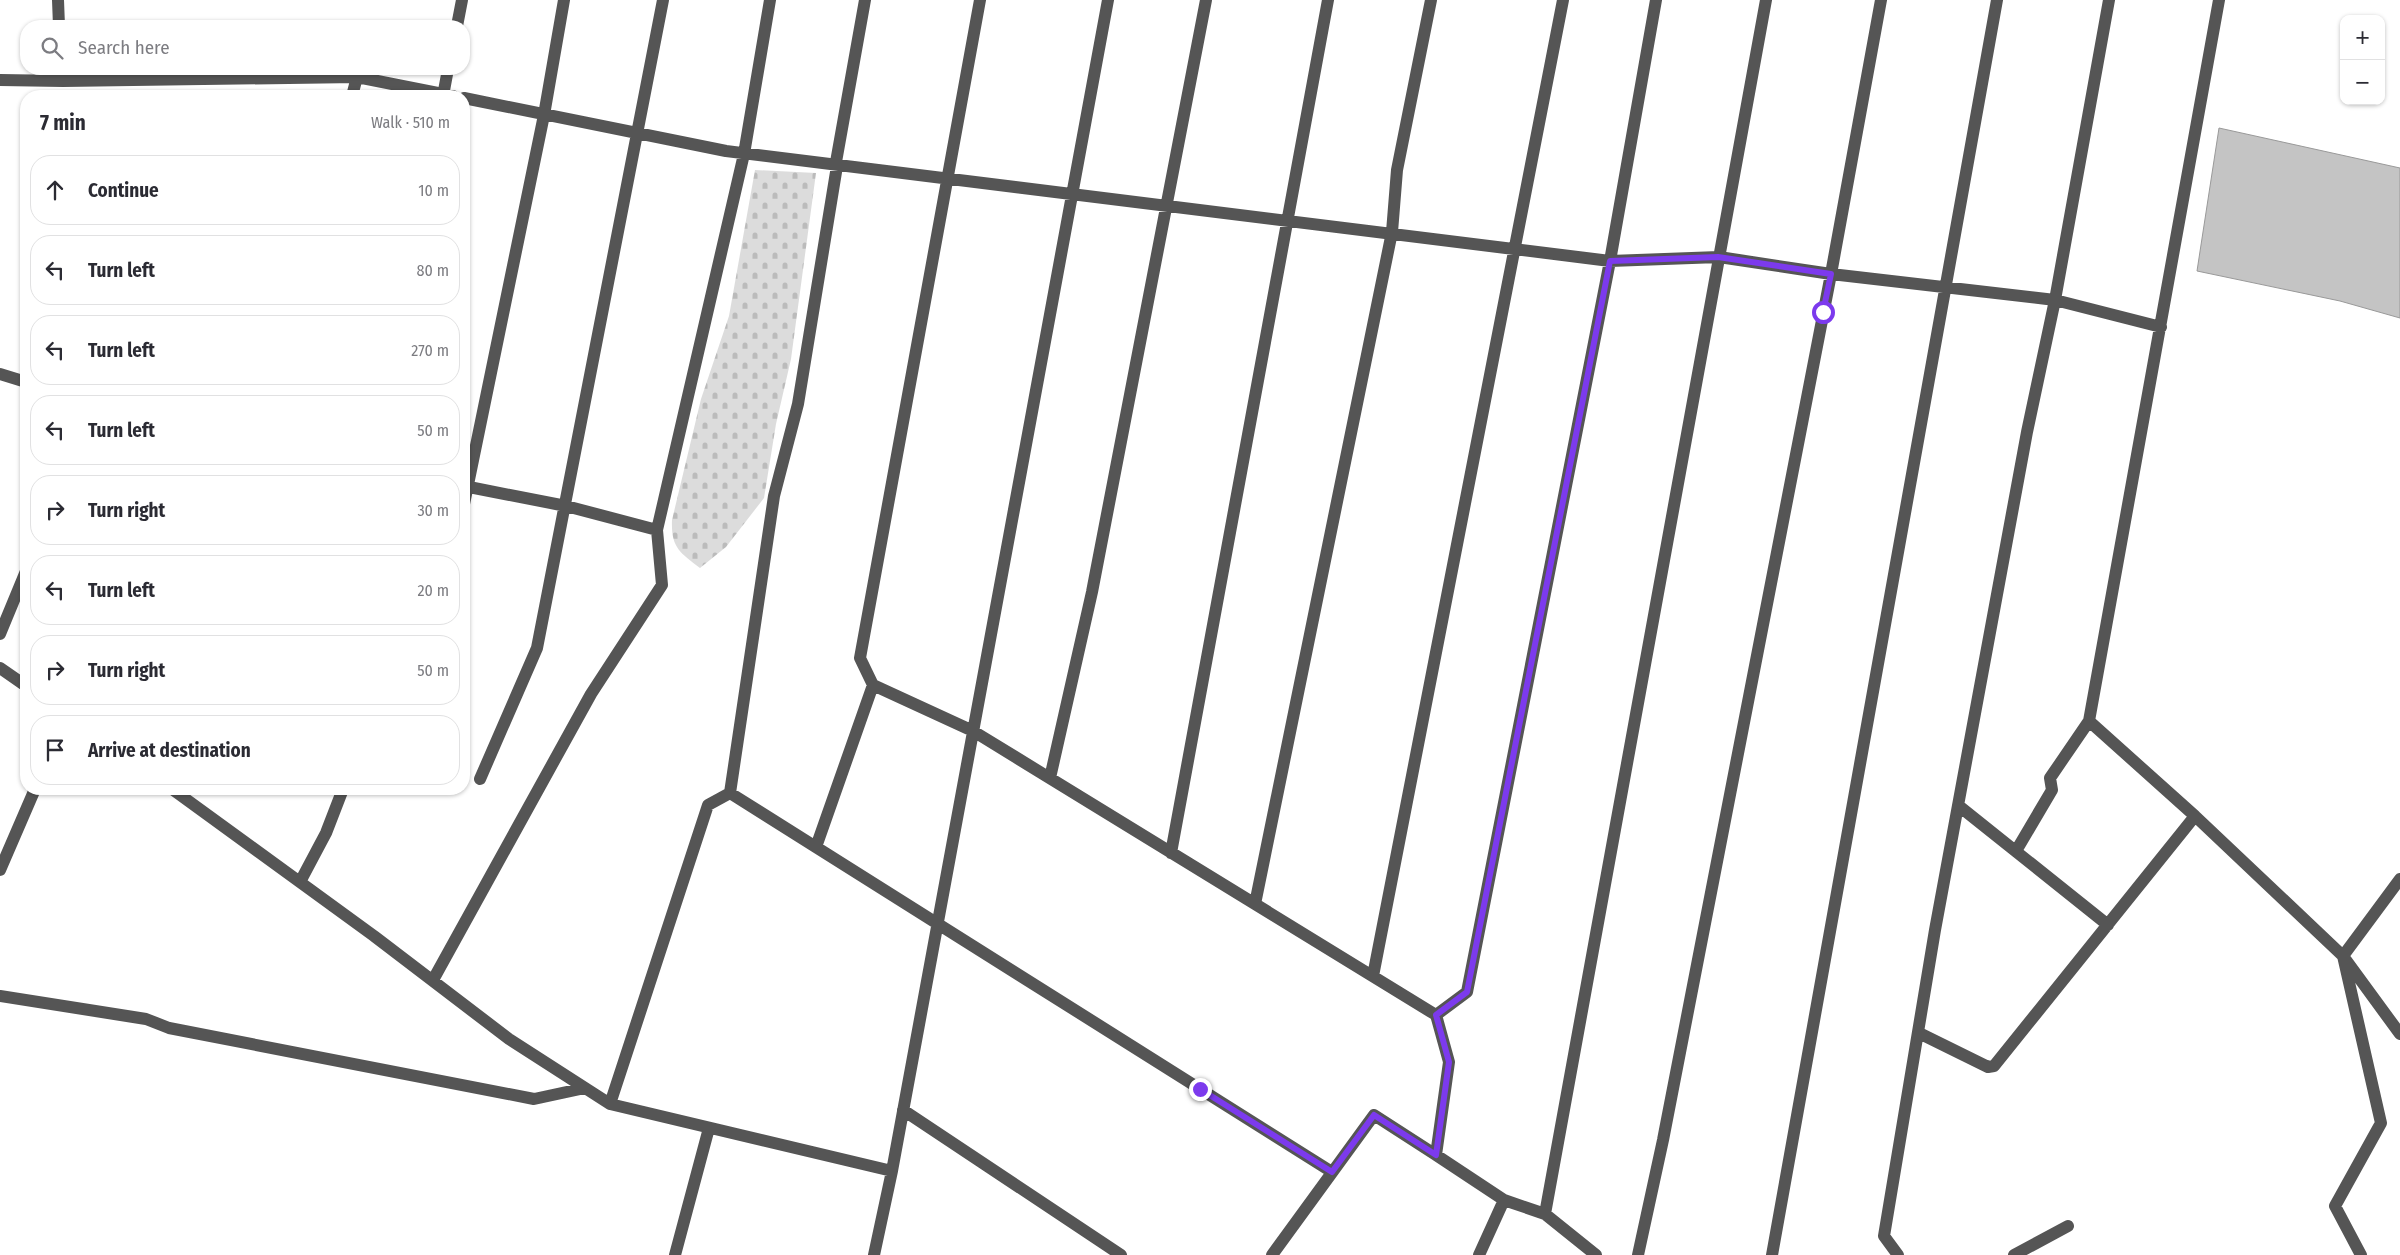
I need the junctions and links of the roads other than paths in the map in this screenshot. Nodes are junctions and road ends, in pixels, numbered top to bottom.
1 (58, 0) edge
2 (462, 0) edge
3 (564, 0) edge
4 (663, 0) edge
5 (770, 0) edge
6 (865, 0) edge
7 (980, 0) edge
8 (1108, 0) edge
9 (1206, 0) edge
10 (1328, 0) edge
11 (1431, 0) edge
12 (1563, 0) edge
13 (1656, 0) edge
14 (1766, 0) edge
15 (1881, 0) edge
16 (1997, 0) edge
17 (2109, 0) edge
18 (2219, 0) edge
19 (59, 20) edge
20 (458, 20) edge
21 (62, 75) edge
22 (448, 75) edge
23 (357, 77) junction
24 (0, 80) edge
25 (354, 90) edge
26 (419, 90) edge
27 (447, 90) edge
28 (470, 99) edge
29 (544, 114) junction
30 (637, 133) junction
31 (744, 154) junction
32 (836, 165) junction
33 (948, 179) junction
34 (1072, 194) junction
35 (1167, 206) junction
36 (1288, 221) junction
37 (1392, 232) junction
38 (1514, 249) junction
39 (1718, 257) junction
40 (1610, 261) junction
41 (1831, 274) junction
42 (1946, 286) junction
43 (2055, 300) junction
44 (2161, 326) junction
45 (0, 374) edge
46 (20, 380) edge
47 (470, 467) edge
48 (470, 487) edge
49 (566, 506) junction
50 (657, 530) junction
51 (20, 586) edge
52 (0, 634) edge
53 (0, 668) edge
54 (20, 682) edge
55 (873, 684) junction
56 (2088, 722) junction
57 (973, 731) junction
58 (1050, 778) junction
59 (480, 779) dead end
60 (730, 793) junction
61 (32, 795) edge
62 (180, 795) edge
63 (341, 795) edge
64 (1959, 806) junction
65 (2195, 816) junction
66 (816, 847) junction
67 (2016, 851) junction
68 (1171, 852) junction
69 (0, 870) edge
70 (2400, 879) edge
71 (300, 882) junction
72 (1255, 904) junction
73 (938, 924) junction
74 (2108, 924) junction
75 (2343, 956) junction
76 (1373, 976) junction
77 (433, 980) junction
78 (0, 996) edge
79 (1436, 1015) junction
80 (1919, 1033) junction
81 (2400, 1034) edge
82 (586, 1088) junction
83 (610, 1104) junction
84 (903, 1110) junction
85 (709, 1128) junction
86 (1436, 1155) junction
87 (892, 1171) junction
88 (1332, 1172) junction
89 (1504, 1200) junction
90 (1545, 1214) junction
91 (2068, 1226) dead end
92 (675, 1255) edge
93 (874, 1255) edge
94 (1121, 1255) edge
95 (1272, 1255) edge
96 (1479, 1255) edge
97 (1596, 1255) edge
98 (1638, 1255) edge
99 (1772, 1255) edge
100 (1898, 1255) edge
101 (2014, 1255) edge
102 (2361, 1255) edge

1 - 19 street
2 - 20 street
3 - 29 street
4 - 30 street
5 - 31 street
6 - 32 street
7 - 33 street
8 - 34 street
9 - 35 street
10 - 36 street
11 - 37 street
12 - 38 street
13 - 40 street
14 - 39 street
15 - 41 street
16 - 42 street
17 - 43 street
18 - 44 street
21 - 23 street
21 - 24 street
22 - 27 street
23 - 25 street
23 - 26 street
28 - 29 street
29 - 30 street
29 - 47 street
30 - 31 street
30 - 49 street
31 - 32 street
31 - 50 street
32 - 33 street
32 - 60 street
33 - 34 street
33 - 55 street
34 - 35 street
34 - 57 street
35 - 36 street
35 - 58 street
36 - 37 street
36 - 68 street
37 - 38 street
37 - 72 street
38 - 40 street
38 - 76 street
39 - 40 street
39 - 41 street
39 - 90 street
40 - 79 street
41 - 42 street
41 - 98 street
42 - 43 street
42 - 99 street
43 - 44 street
43 - 64 street
44 - 56 street
45 - 46 street
48 - 49 street
49 - 50 street
49 - 59 street
50 - 77 street
51 - 52 street
53 - 54 street
55 - 57 street
55 - 66 street
56 - 65 street
56 - 67 street
57 - 58 street
57 - 73 street
58 - 68 street
60 - 66 street
60 - 83 street
61 - 69 street
62 - 71 street
63 - 71 street
64 - 67 street
64 - 80 street
65 - 74 street
65 - 75 street
66 - 73 street
67 - 74 street
68 - 72 street
70 - 75 street
71 - 77 street
72 - 76 street
73 - 84 street
73 - 88 street
74 - 80 street
75 - 81 street
75 - 102 street
76 - 79 street
77 - 82 street
78 - 82 street
79 - 86 street
80 - 100 street
82 - 83 street
83 - 85 street
84 - 87 street
84 - 94 street
85 - 87 street
85 - 92 street
86 - 88 street
86 - 89 street
87 - 93 street
88 - 95 street
89 - 90 street
89 - 96 street
90 - 97 street
91 - 101 street

